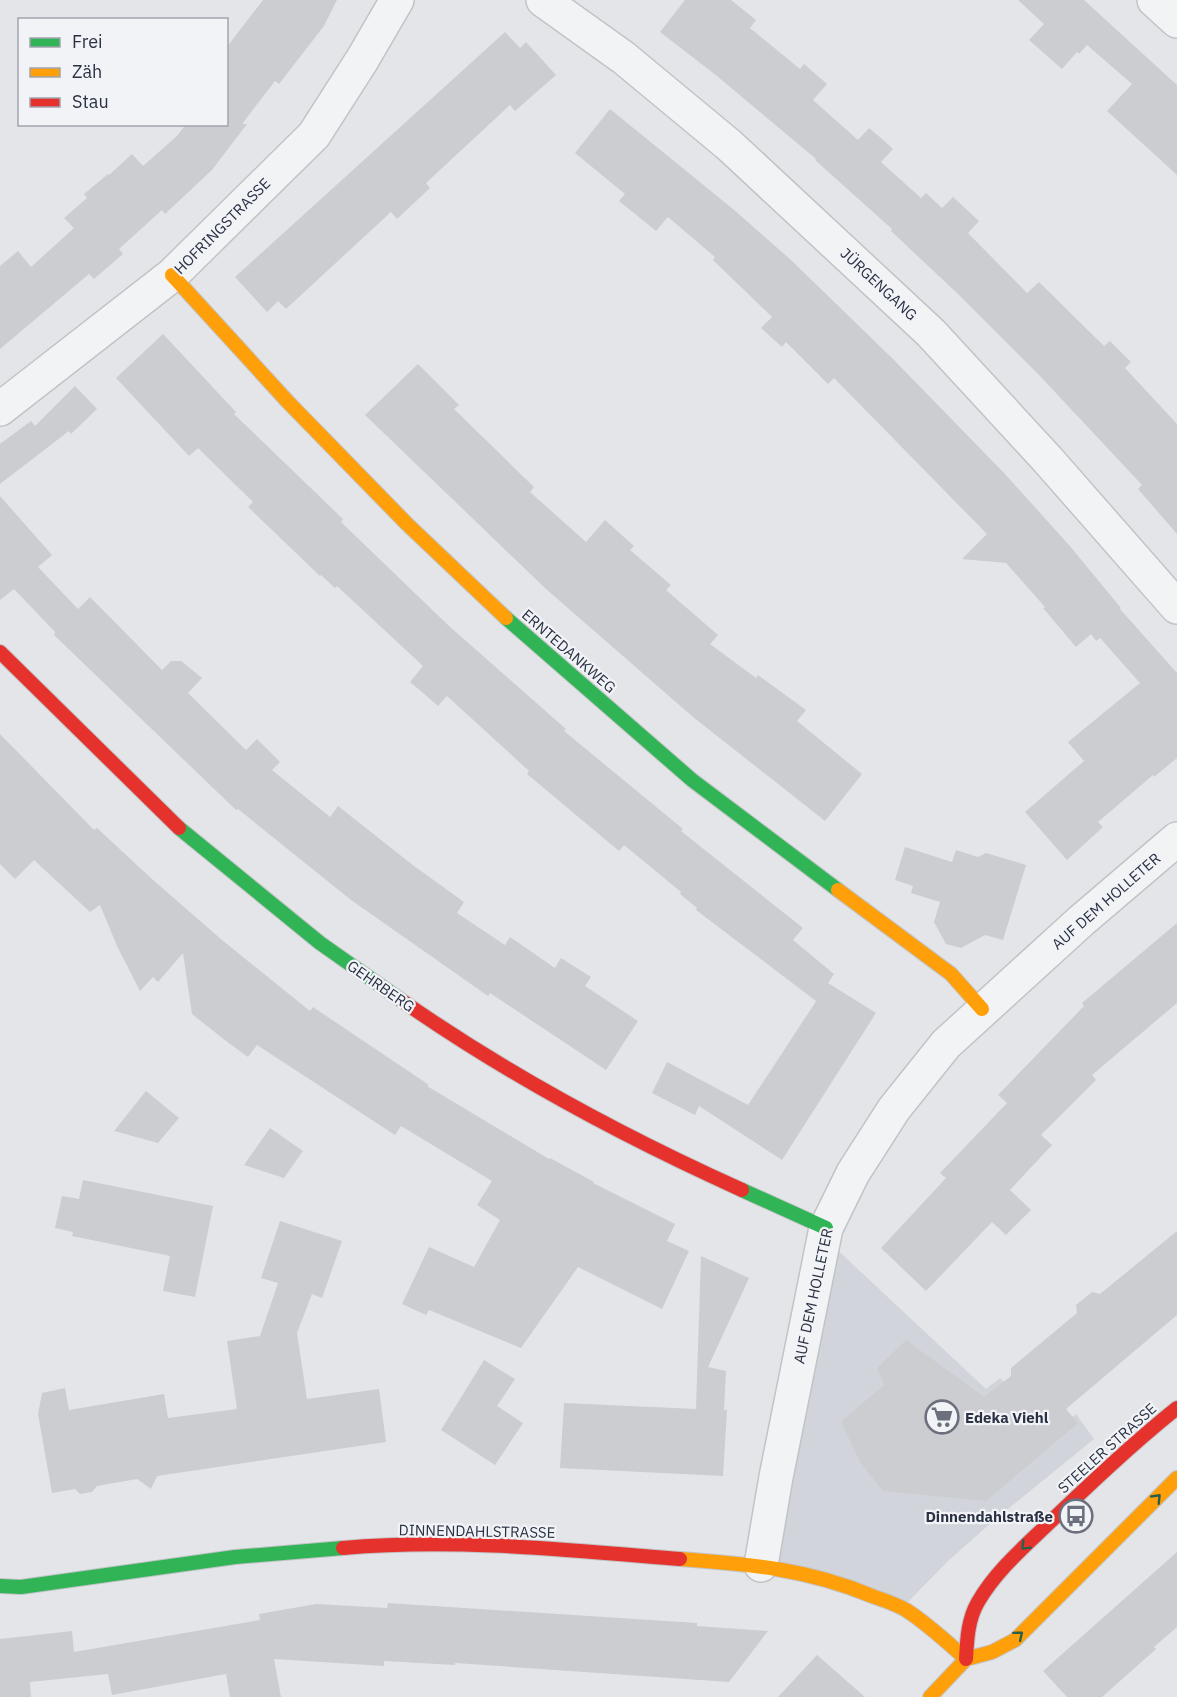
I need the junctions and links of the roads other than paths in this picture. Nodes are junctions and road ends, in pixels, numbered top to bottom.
1 (397, 0) edge
2 (543, 0) edge
3 (1154, 0) edge
4 (1177, 21) edge
5 (172, 275) junction
6 (0, 410) edge
7 (1177, 607) edge
8 (0, 652) edge
9 (1177, 839) edge
10 (982, 1009) junction
11 (826, 1228) junction
12 (1177, 1408) edge
13 (1177, 1478) edge
14 (761, 1565) junction
15 (0, 1586) edge
16 (966, 1659) junction
17 (930, 1697) edge

1 - 5 street, HOFRINGSTRASSE
2 - 7 street, JÜRGENGANG
3 - 4 street
5 - 6 street, HOFRINGSTRASSE
5 - 10 street, ERNTEDANKWEG
8 - 11 street, GEHRBERG
9 - 10 street, AUF DEM HOLLETER
10 - 11 street, AUF DEM HOLLETER
11 - 14 street, AUF DEM HOLLETER
12 -> 16 street, STEELER STRASSE
16 -> 13 street
14 - 15 street, DINNENDAHLSTRASSE
14 - 16 street, DINNENDAHLSTRASSE
16 - 17 street

